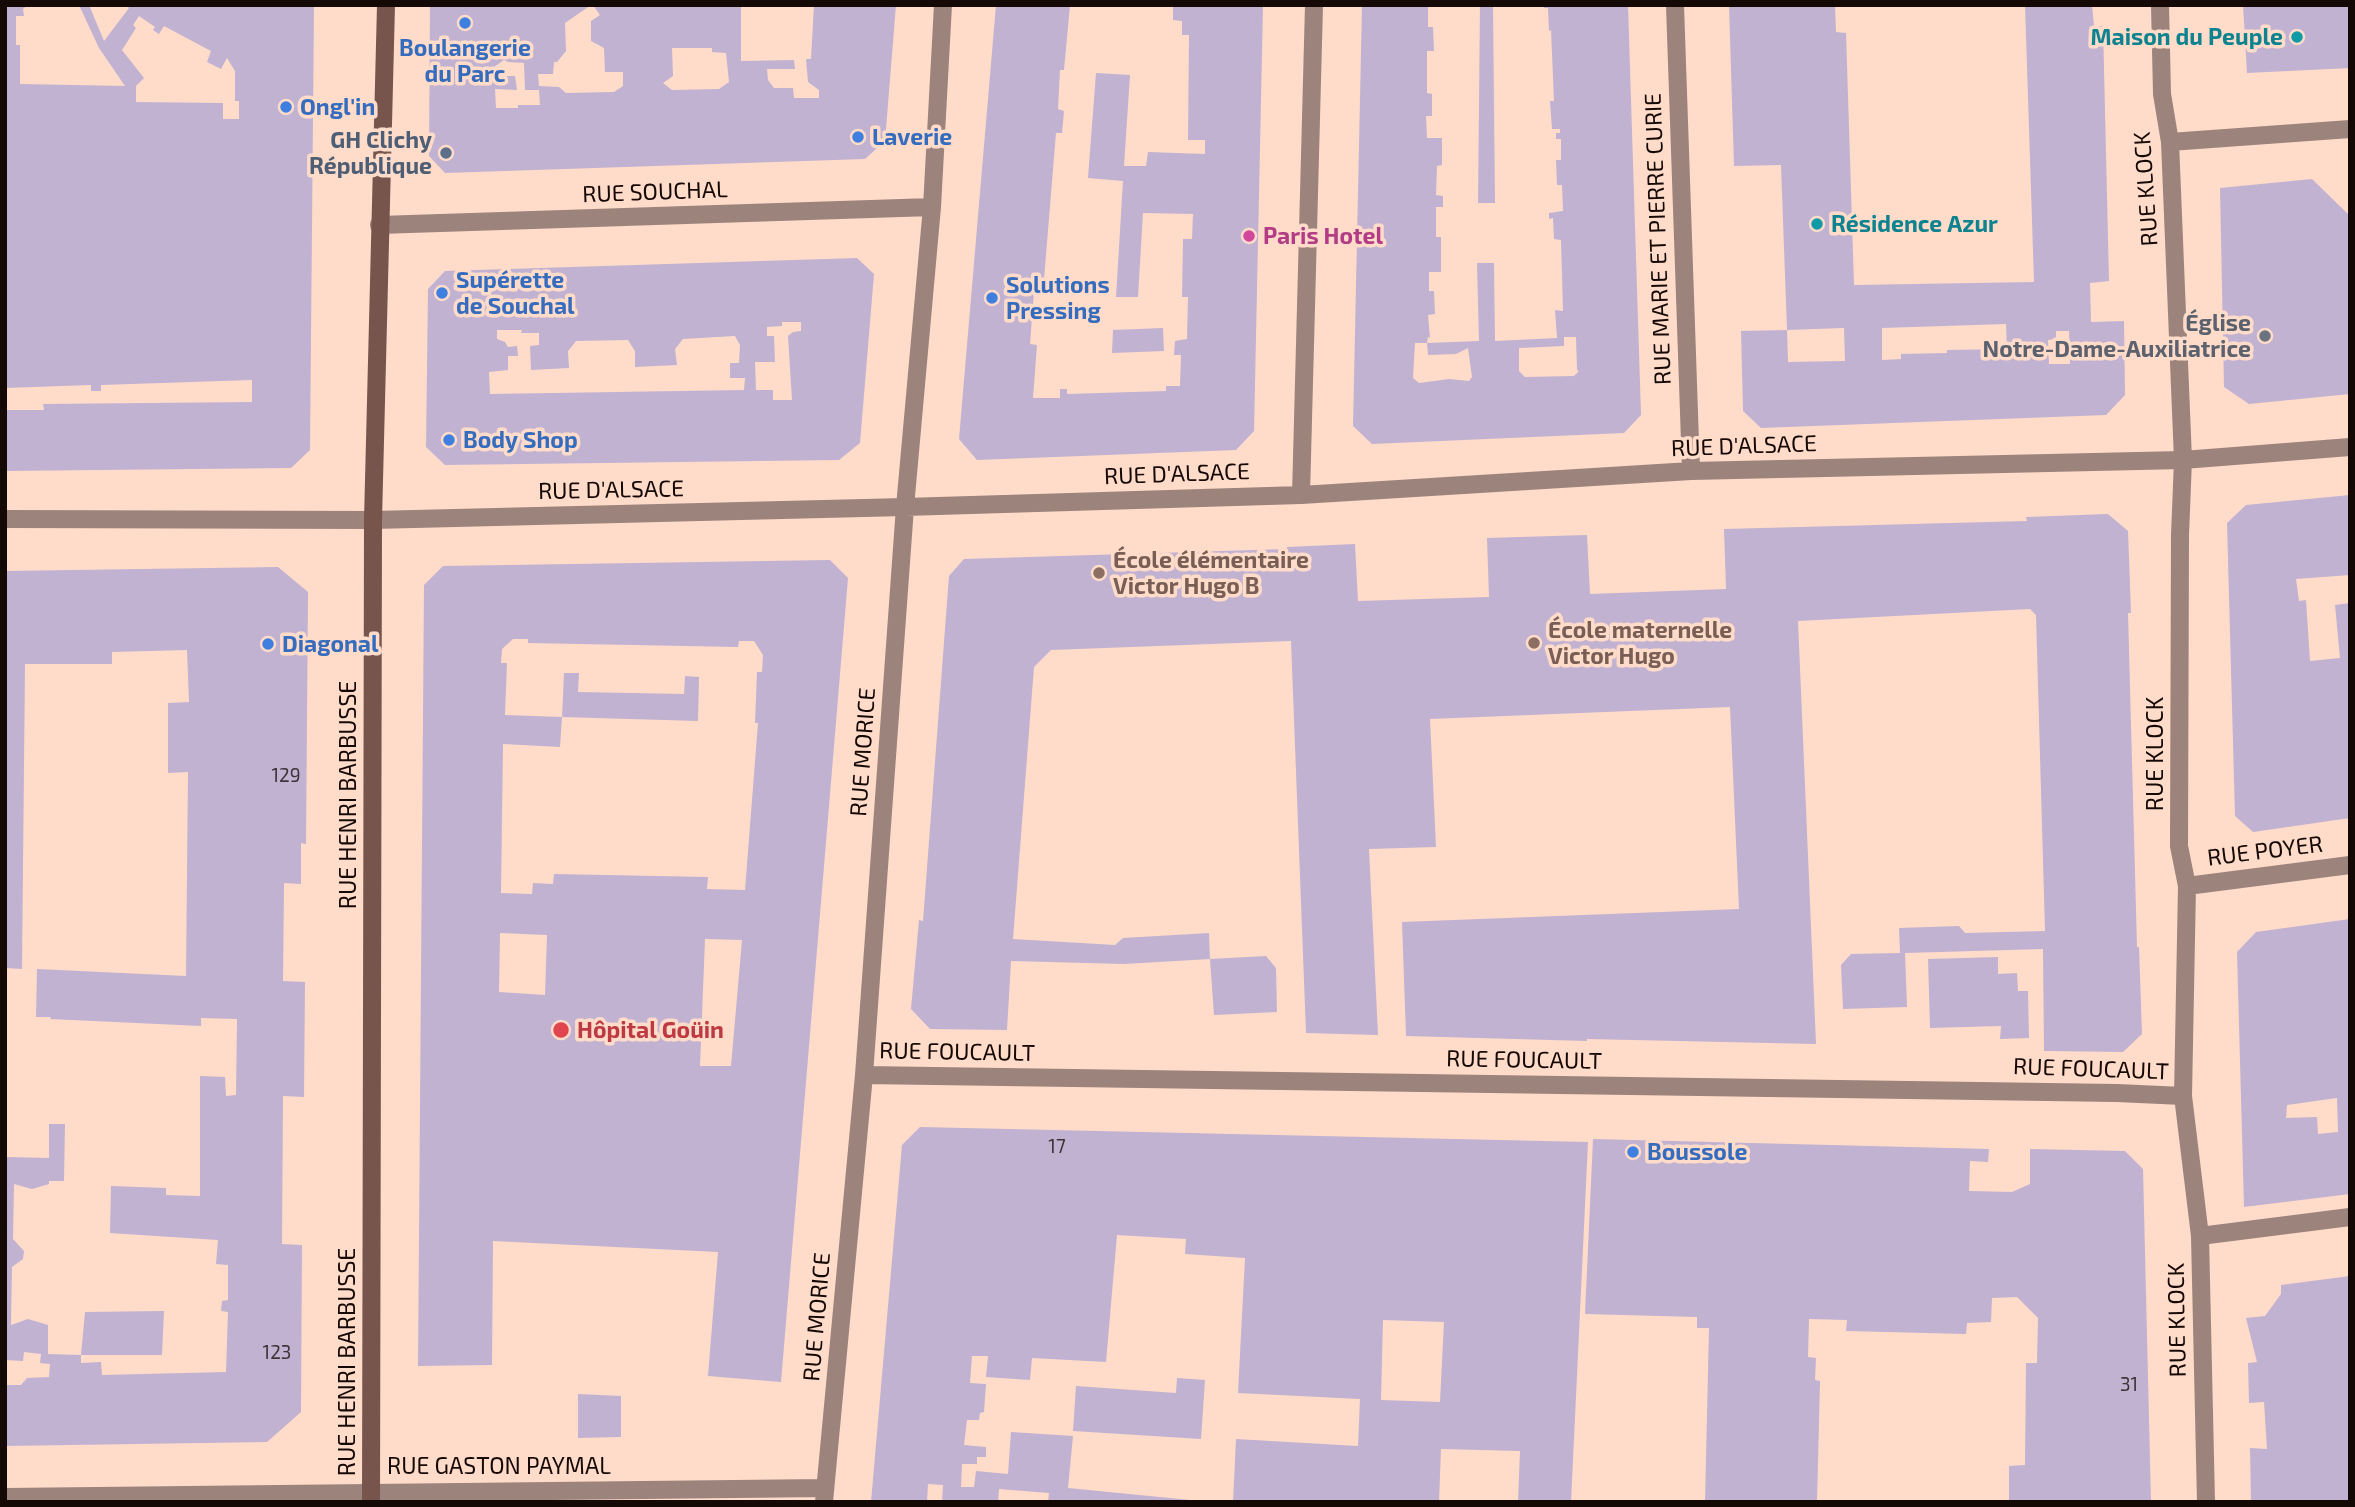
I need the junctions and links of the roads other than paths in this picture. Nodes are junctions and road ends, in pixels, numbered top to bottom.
1 (386, 5) edge
2 (943, 5) edge
3 (1314, 5) edge
4 (1675, 5) edge
5 (2160, 5) edge
6 (2350, 129) edge
7 (2170, 142) junction
8 (932, 207) junction
9 (379, 225) junction
10 (2350, 447) edge
11 (2183, 460) junction
12 (1690, 471) junction
13 (1301, 495) junction
14 (905, 507) junction
15 (5, 519) edge
16 (373, 520) junction
17 (2350, 865) edge
18 (2187, 886) junction
19 (864, 1075) junction
20 (2183, 1096) junction
21 (2350, 1217) edge
22 (2200, 1236) junction
23 (825, 1495) edge
24 (5, 1497) edge
25 (371, 1497) edge
26 (2206, 1502) edge

1 - 9 main road, RUE HENRI BARBUSSE
2 - 8 street, RUE MORICE
3 - 13 street
4 - 12 street, RUE MARIE ET PIERRE CURIE
5 - 7 street, RUE KLOCK
6 - 7 street
7 - 11 street, RUE KLOCK
8 - 9 street, RUE SOUCHAL
8 - 14 street, RUE MORICE
9 - 16 main road, RUE HENRI BARBUSSE
10 - 11 street, RUE D'ALSACE
11 - 12 street, RUE D'ALSACE
11 - 18 street, RUE KLOCK
12 - 13 street, RUE D'ALSACE
13 - 14 street, RUE D'ALSACE
14 - 16 street, RUE D'ALSACE
14 - 19 street, RUE MORICE
15 - 16 street, RUE D'ALSACE
16 - 25 main road, RUE HENRI BARBUSSE
17 - 18 street, RUE POYER
18 - 20 street, RUE KLOCK
19 - 20 street, RUE FOUCAULT
19 - 23 street, RUE MORICE
20 - 22 street, RUE KLOCK
21 - 22 street
22 - 26 street, RUE KLOCK
23 - 25 street, RUE GASTON PAYMAL
24 - 25 street, RUE GASTON PAYMAL

